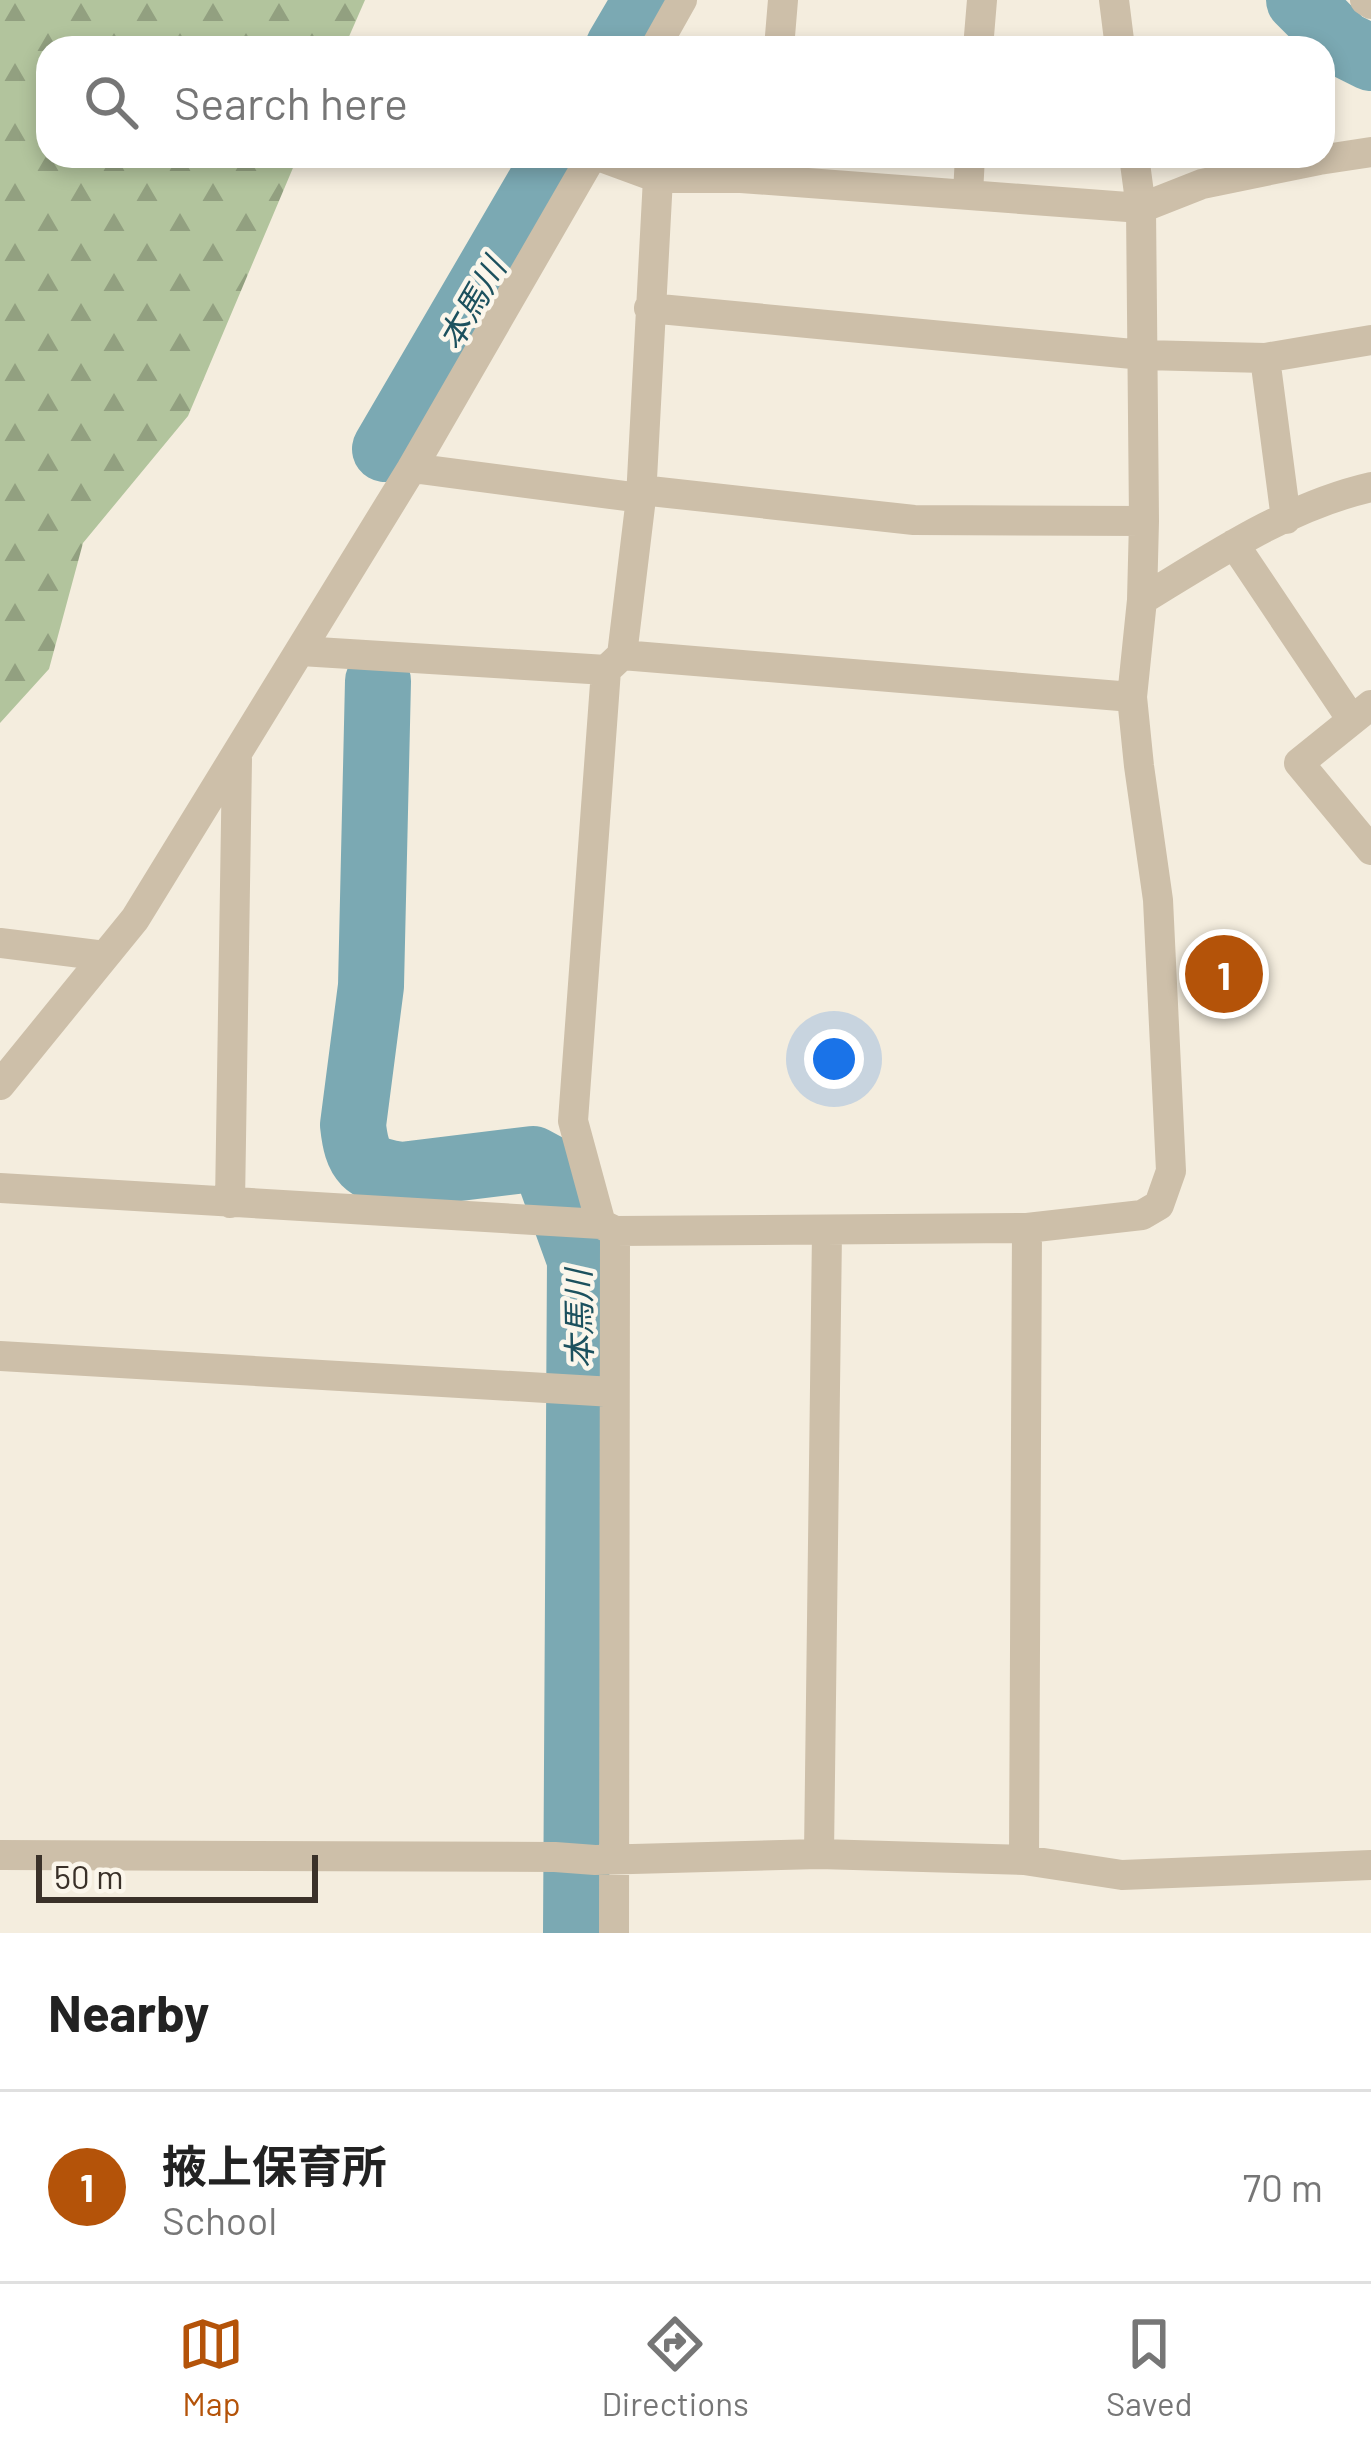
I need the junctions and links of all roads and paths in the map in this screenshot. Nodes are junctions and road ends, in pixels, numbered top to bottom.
1 (682, 0) edge
2 (783, 0) edge
3 (982, 0) edge
4 (1114, 0) edge
5 (662, 36) edge
6 (780, 36) edge
7 (980, 36) edge
8 (1118, 36) edge
9 (1371, 152) edge
10 (1335, 158) edge
11 (588, 168) edge
12 (629, 168) edge
13 (770, 168) edge
14 (969, 168) edge
15 (1136, 168) edge
16 (1280, 168) edge
17 (658, 178) junction
18 (968, 194) junction
19 (1141, 208) junction
20 (649, 308) junction
21 (1371, 340) edge
22 (1143, 355) junction
23 (1265, 358) junction
24 (412, 468) junction
25 (1369, 491) edge
26 (641, 494) junction
27 (1286, 519) junction
28 (1144, 520) junction
29 (1234, 544) junction
30 (1142, 600) junction
31 (301, 651) junction
32 (614, 663) junction
33 (1132, 698) junction
34 (1362, 713) edge
35 (237, 756) junction
36 (1371, 850) edge
37 (0, 943) edge
38 (105, 956) junction
39 (0, 1085) edge
40 (0, 1188) edge
41 (230, 1203) junction
42 (598, 1226) junction
43 (1027, 1228) junction
44 (827, 1232) junction
45 (0, 1356) edge
46 (603, 1392) junction
47 (819, 1854) junction
48 (0, 1856) edge
49 (604, 1860) junction
50 (1024, 1860) junction
51 (1371, 1865) edge
52 (614, 1933) edge

1 - 5 street
2 - 6 street
3 - 7 street
4 - 8 street
9 - 10 street
11 - 24 street
12 - 17 street
13 - 17 street
13 - 18 street
14 - 18 street
15 - 19 street
16 - 19 street
17 - 20 street
18 - 19 street
19 - 22 street
20 - 22 street
20 - 26 street
21 - 23 street
22 - 23 street
22 - 28 street
23 - 27 street
24 - 26 street
24 - 31 street
25 - 27 street
26 - 28 street
26 - 32 street
27 - 29 street
28 - 30 street
29 - 30 street
29 - 34 street
30 - 33 street
31 - 32 street
31 - 35 street
32 - 33 street
32 - 42 street
33 - 43 street
34 - 36 street
35 - 38 street
35 - 41 street
37 - 38 street
38 - 39 street
40 - 41 street
41 - 42 street
42 - 44 street
42 - 46 street
43 - 44 street
43 - 50 street
44 - 47 street
45 - 46 street
46 - 49 street
47 - 49 street
47 - 50 street
48 - 49 street
49 - 52 street
50 - 51 street

